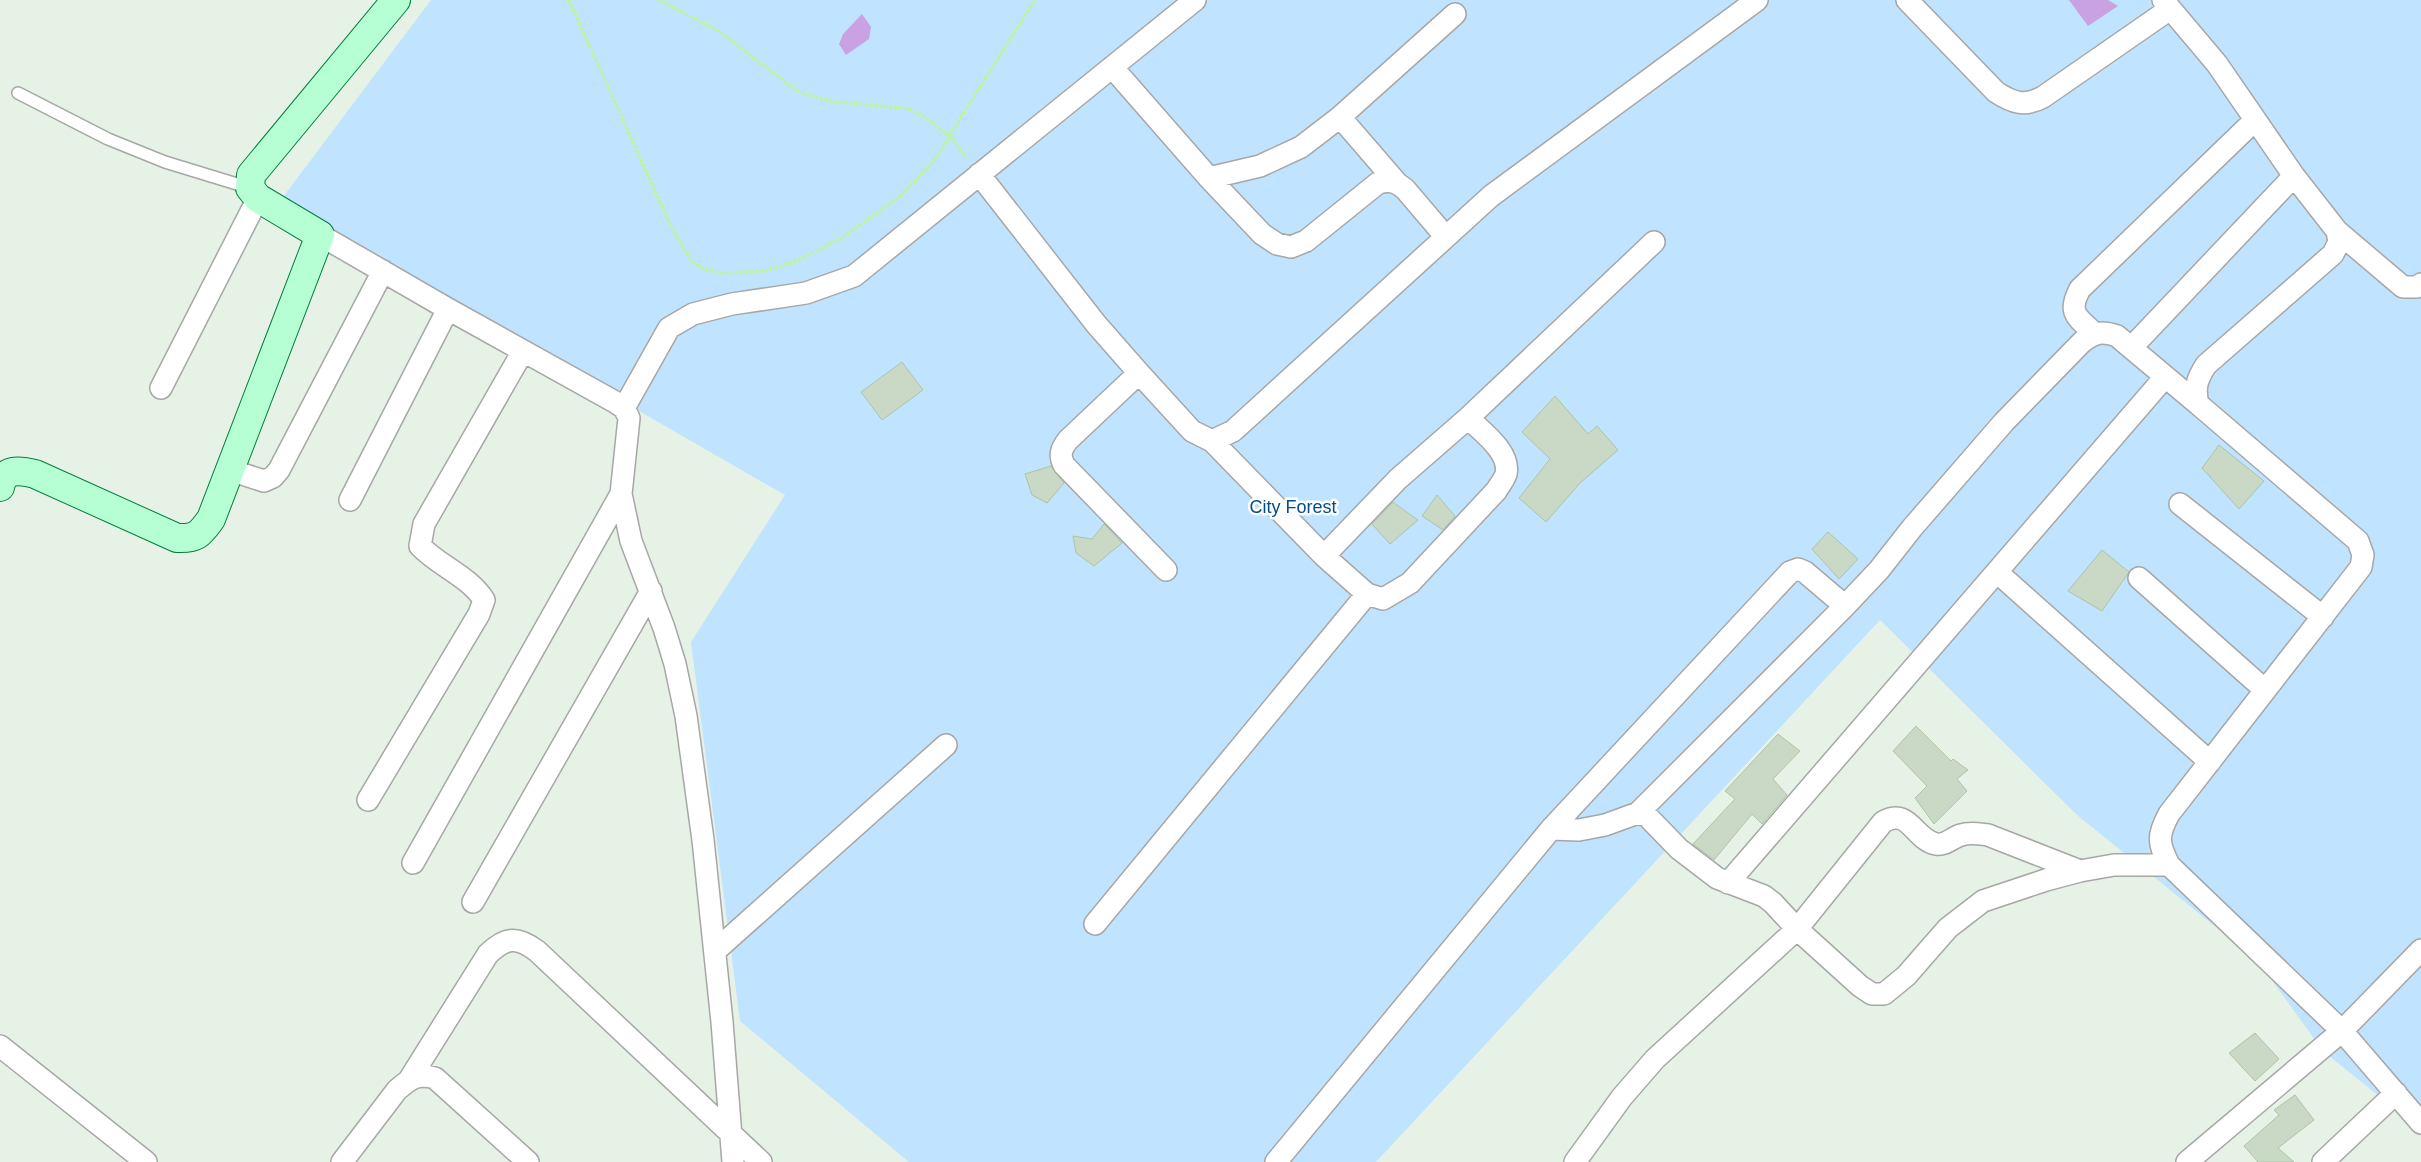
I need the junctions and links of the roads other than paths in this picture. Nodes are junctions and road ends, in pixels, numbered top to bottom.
1 (396, 0) edge
2 (1195, 0) edge
3 (1757, 0) edge
4 (1907, 0) edge
5 (2166, 5) edge
6 (1455, 14) dead end
7 (1112, 67) junction
8 (18, 93) dead end
9 (1340, 117) junction
10 (2254, 121) junction
11 (973, 167) junction
12 (2294, 176) junction
13 (1210, 178) junction
14 (1397, 183) junction
15 (254, 193) junction
16 (2337, 231) junction
17 (320, 235) junction
18 (1445, 236) junction
19 (1654, 242) dead end
20 (383, 271) junction
21 (2421, 284) edge
22 (448, 309) junction
23 (2094, 333) junction
24 (2131, 348) junction
25 (523, 351) junction
26 (1138, 373) junction
27 (2165, 377) junction
28 (161, 388) dead end
29 (2198, 404) junction
30 (624, 408) junction
31 (1468, 418) junction
32 (1212, 441) junction
33 (230, 470) junction
34 (0, 487) edge
35 (621, 494) junction
36 (350, 500) dead end
37 (2180, 504) dead end
38 (1324, 556) junction
39 (1166, 570) dead end
40 (1998, 573) junction
41 (2139, 578) dead end
42 (650, 591) junction
43 (1367, 594) junction
44 (1845, 606) junction
45 (2323, 617) junction
46 (2265, 690) junction
47 (946, 745) dead end
48 (2210, 762) junction
49 (368, 800) dead end
50 (1638, 813) junction
51 (1551, 829) junction
52 (413, 863) dead end
53 (2169, 865) junction
54 (2080, 871) junction
55 (1728, 883) junction
56 (473, 902) dead end
57 (1096, 924) dead end
58 (1797, 929) junction
59 (2421, 950) edge
60 (715, 951) junction
61 (2342, 1031) junction
62 (0, 1046) edge
63 (409, 1080) junction
64 (2396, 1093) junction
65 (2421, 1123) edge
66 (731, 1135) junction
67 (146, 1162) edge
68 (342, 1162) edge
69 (528, 1162) edge
70 (733, 1162) edge
71 (761, 1162) edge
72 (1276, 1162) edge
73 (1575, 1162) edge
74 (2187, 1162) edge
75 (2323, 1162) edge

1 - 15 street
2 - 7 street
3 - 18 street
4 - 5 street
5 - 10 street
6 - 9 street
7 - 11 street
7 - 13 street
8 - 15 lane
9 - 13 street
9 - 14 street
10 - 12 street
10 - 23 street
11 - 26 street
11 - 30 street
12 - 16 street
12 - 24 street
13 - 14 street
14 - 18 street
15 - 17 street
15 - 28 street
16 - 21 street
16 - 29 street
17 - 20 street
17 - 33 street
18 - 32 street
19 - 31 street
20 - 22 street
20 - 33 street
22 - 25 street
22 - 36 street
23 - 24 street
23 - 44 street
24 - 27 street
25 - 30 street
25 - 49 street
26 - 32 street
26 - 39 street
27 - 29 street
27 - 40 street
29 - 45 street
30 - 35 street
31 - 38 street
31 - 43 street
32 - 38 street
33 - 34 street
35 - 42 street
35 - 52 street
37 - 45 street
38 - 43 street
40 - 48 street
40 - 55 street
41 - 46 street
42 - 56 street
42 - 60 street
43 - 57 street
44 - 50 street
44 - 51 street
45 - 46 street
46 - 48 street
47 - 60 street
48 - 53 street
50 - 51 street
50 - 55 street
51 - 72 street
53 - 54 street
53 - 61 street
54 - 58 street
54 - 58 street
55 - 58 street
58 - 73 street
59 - 61 street
60 - 66 street
61 - 64 street
61 - 74 street
62 - 67 street
63 - 66 street
63 - 68 street
63 - 69 street
64 - 65 street
64 - 75 street
66 - 70 street
66 - 71 street

